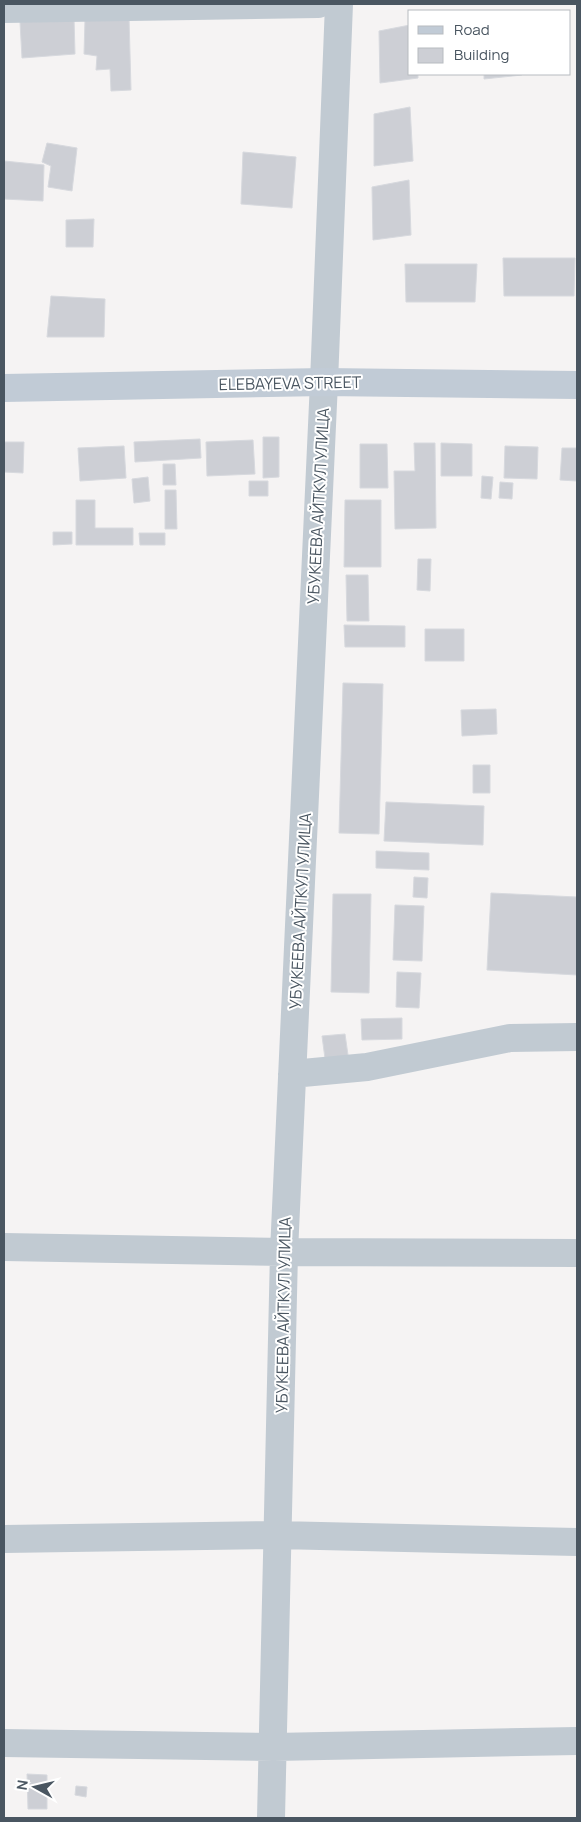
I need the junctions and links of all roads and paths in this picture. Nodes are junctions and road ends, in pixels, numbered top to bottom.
1 (318, 4) edge
2 (339, 4) edge
3 (4, 9) edge
4 (324, 382) junction
5 (577, 384) edge
6 (4, 388) edge
7 (577, 1037) edge
8 (292, 1074) junction
9 (4, 1247) edge
10 (284, 1252) junction
11 (577, 1253) edge
12 (278, 1535) junction
13 (4, 1539) edge
14 (577, 1542) edge
15 (577, 1741) edge
16 (4, 1743) edge
17 (274, 1747) junction
18 (272, 1818) edge

1 - 3 street
2 - 4 street, УБУКЕЕВА АЙТКУЛ УЛИЦА
4 - 5 street, ELEBAYEVA STREET
4 - 6 street, ELEBAYEVA STREET
4 - 8 street, УБУКЕЕВА АЙТКУЛ УЛИЦА
7 - 8 street
8 - 10 street, УБУКЕЕВА АЙТКУЛ УЛИЦА
9 - 10 street
10 - 11 street
10 - 12 street, УБУКЕЕВА АЙТКУЛ УЛИЦА
12 - 13 street
12 - 14 street
12 - 17 street, УБУКЕЕВА АЙТКУЛ УЛИЦА
15 - 17 street
16 - 17 street
17 - 18 street, УБУКЕЕВА АЙТКУЛ УЛИЦА

